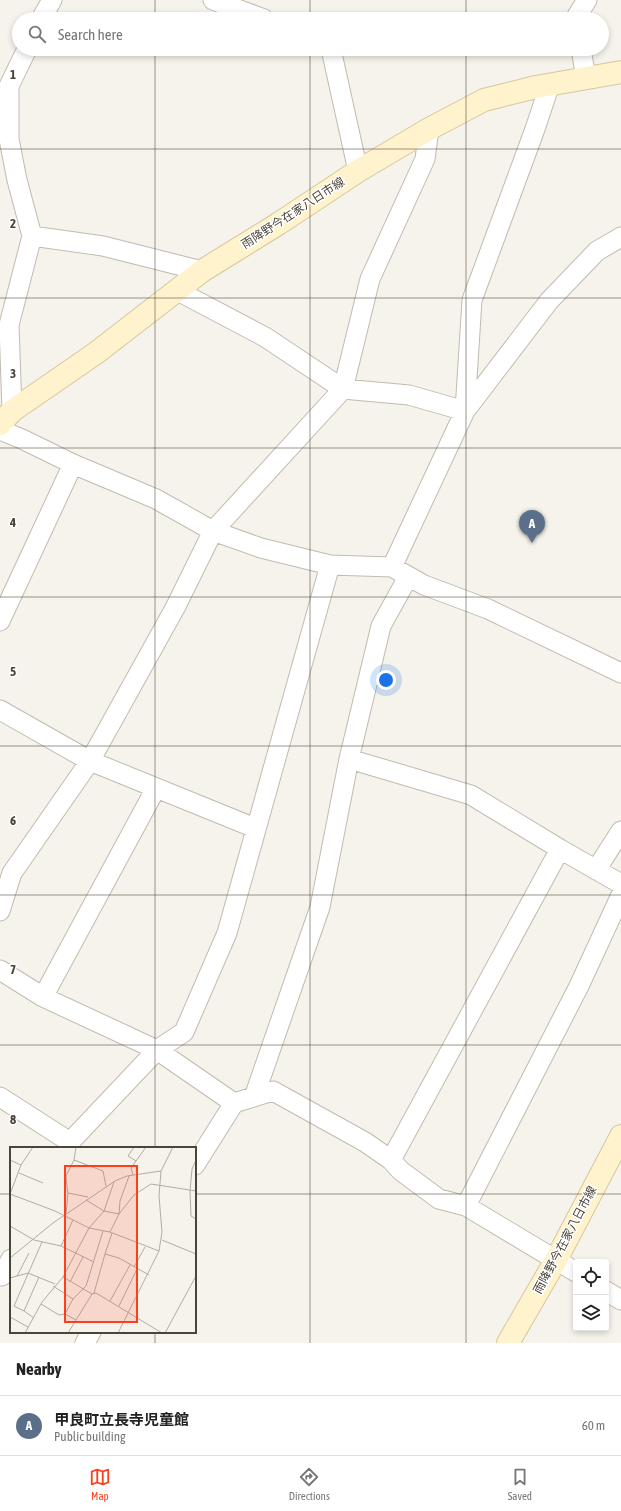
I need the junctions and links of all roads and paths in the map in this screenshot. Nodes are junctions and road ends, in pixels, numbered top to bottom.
1 (52, 0) edge
2 (213, 0) edge
3 (587, 0) edge
4 (45, 12) edge
5 (245, 12) edge
6 (579, 12) edge
7 (24, 56) edge
8 (333, 56) edge
9 (582, 56) edge
10 (621, 72) edge
11 (586, 78) junction
12 (550, 84) junction
13 (430, 129) junction
14 (358, 171) junction
15 (32, 236) junction
16 (621, 237) edge
17 (202, 271) junction
18 (176, 290) junction
19 (343, 389) junction
20 (465, 411) junction
21 (6, 417) edge
22 (0, 430) edge
23 (73, 464) junction
24 (213, 531) junction
25 (330, 565) junction
26 (392, 567) junction
27 (408, 577) junction
28 (0, 621) edge
29 (621, 673) edge
30 (0, 710) edge
31 (348, 759) junction
32 (90, 761) junction
33 (156, 788) junction
34 (255, 828) junction
35 (621, 831) edge
36 (560, 849) junction
37 (596, 870) junction
38 (621, 884) edge
39 (621, 895) edge
40 (0, 910) edge
41 (0, 970) edge
42 (43, 997) junction
43 (157, 1050) junction
44 (254, 1097) junction
45 (0, 1098) edge
46 (234, 1103) junction
47 (621, 1136) edge
48 (69, 1145) edge
49 (391, 1160) junction
50 (196, 1163) edge
51 (466, 1206) junction
52 (556, 1260) junction
53 (10, 1262) edge
54 (573, 1270) edge
55 (4, 1277) edge
56 (609, 1293) edge
57 (621, 1300) edge
58 (90, 1333) edge
59 (85, 1343) edge
60 (508, 1343) edge

1 - 4 street
2 - 5 street
3 - 6 street
7 - 15 street
8 - 14 street
9 - 11 street
10 - 11 main road, 雨降野今在家八日市線
11 - 12 main road, 雨降野今在家八日市線
12 - 13 main road, 雨降野今在家八日市線
12 - 20 street
13 - 14 main road, 雨降野今在家八日市線
13 - 19 street
14 - 17 main road, 雨降野今在家八日市線
15 - 17 street
15 - 21 street
16 - 20 street
17 - 18 main road, 雨降野今在家八日市線
18 - 19 street
18 - 21 main road, 雨降野今在家八日市線
19 - 20 street
19 - 24 street
20 - 26 street
22 - 23 street
23 - 24 street
23 - 28 street
24 - 25 street
24 - 32 street
25 - 26 street
25 - 34 street
26 - 27 street
27 - 29 street
27 - 31 street
30 - 32 street
31 - 36 street
31 - 44 street
32 - 33 street
32 - 40 street
33 - 34 street
33 - 42 street
34 - 43 street
35 - 37 street
36 - 37 street
36 - 49 street
37 - 38 street
39 - 51 street
41 - 42 street
42 - 43 street
43 - 46 street
43 - 48 street
44 - 46 street
44 - 49 street
45 - 48 street
46 - 50 street
47 - 52 main road, 雨降野今在家八日市線
49 - 51 street
51 - 52 street
52 - 54 street
52 - 60 main road, 雨降野今在家八日市線
53 - 55 street
56 - 57 street
58 - 59 street

